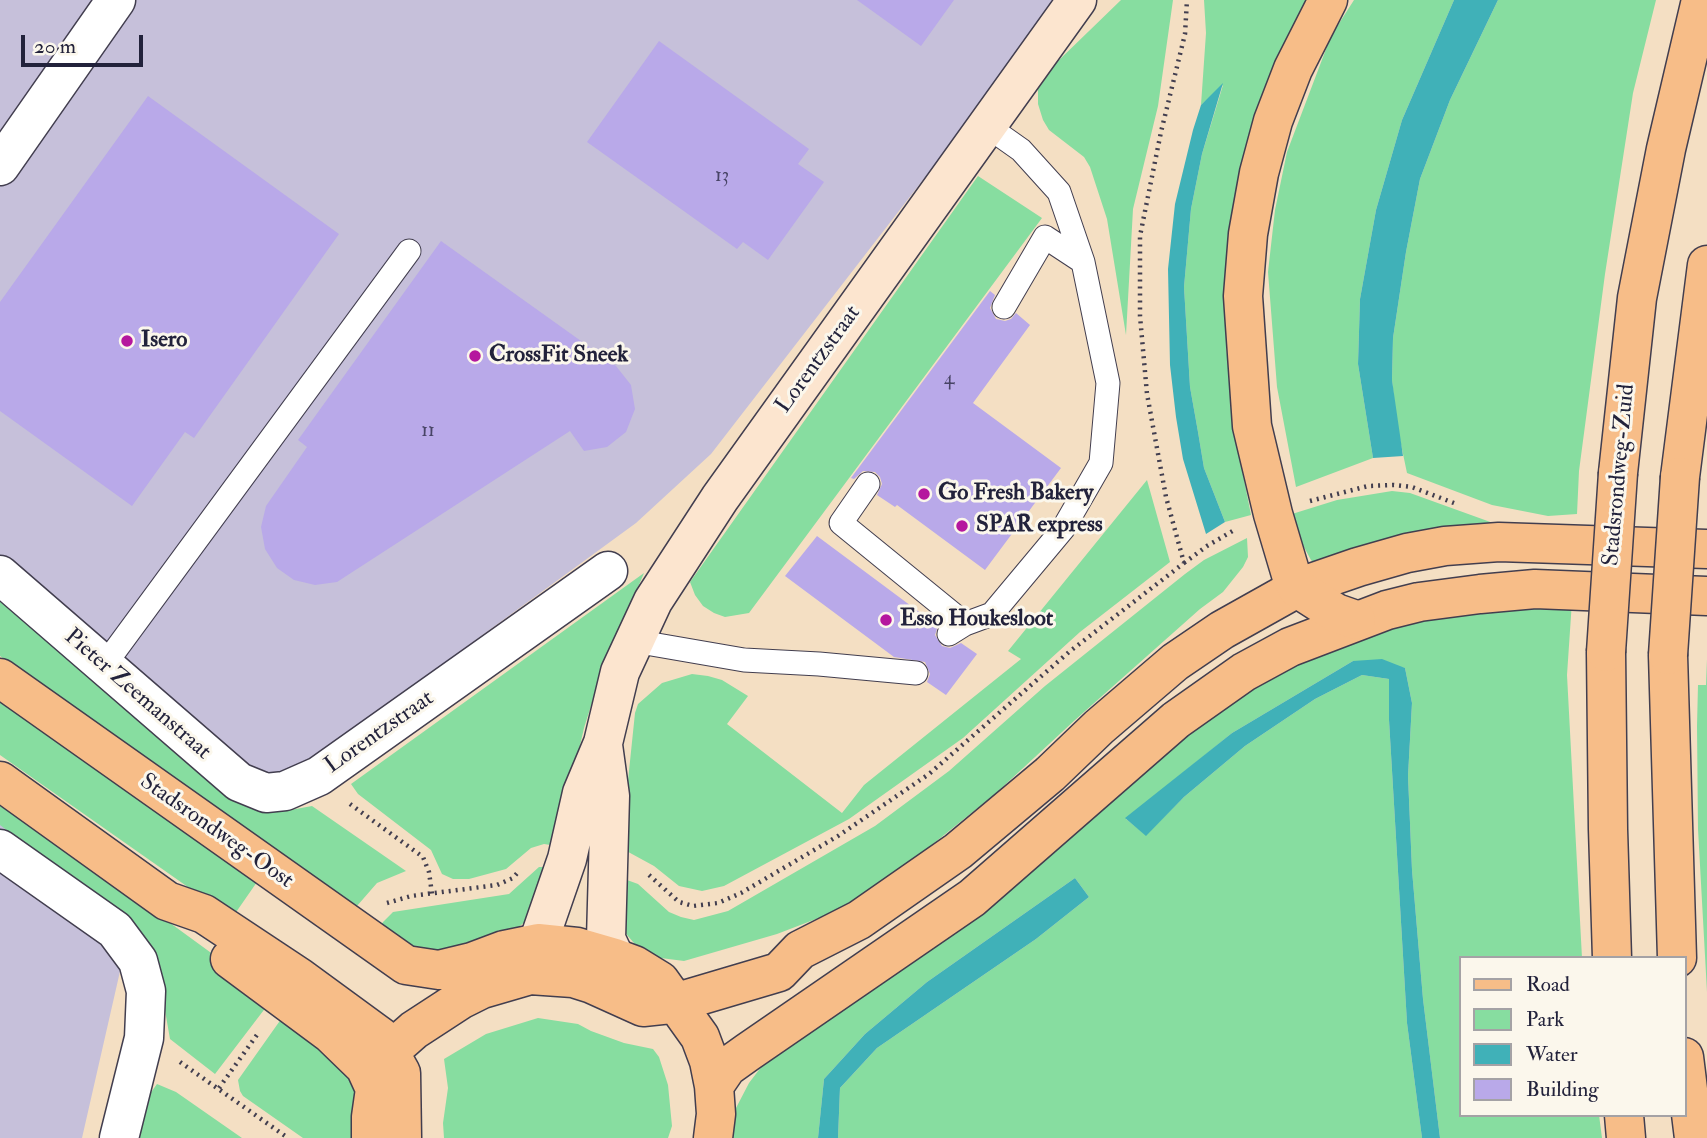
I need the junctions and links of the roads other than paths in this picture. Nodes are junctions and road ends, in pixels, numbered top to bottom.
1 (117, 0) edge
2 (1077, 0) edge
3 (1328, 0) edge
4 (1701, 0) edge
5 (987, 126) junction
6 (0, 166) edge
7 (409, 251) dead end
8 (1083, 262) junction
9 (1707, 265) edge
10 (1004, 307) dead end
11 (869, 484) dead end
12 (1707, 549) edge
13 (608, 571) dead end
14 (0, 576) edge
15 (1297, 588) junction
16 (1707, 596) edge
17 (1356, 620) junction
18 (634, 640) junction
19 (103, 667) junction
20 (916, 673) dead end
21 (0, 678) edge
22 (603, 743) junction
23 (0, 781) edge
24 (285, 791) joint
25 (0, 849) edge
26 (167, 901) junction
27 (1612, 956) edge
28 (1677, 956) edge
29 (615, 958) junction
30 (534, 959) junction
31 (669, 992) junction
32 (389, 1052) junction
33 (1686, 1073) edge
34 (714, 1086) junction
35 (375, 1088) junction
36 (1624, 1117) edge
37 (120, 1138) edge
38 (371, 1138) edge
39 (402, 1138) edge
40 (713, 1138) edge
41 (1626, 1138) edge
42 (1694, 1138) edge

1 - 6 street
2 - 5 street, Lorentzstraat
3 - 15 main road
4 - 27 main road, Stadsrondweg-Zuid, bridge
5 - 8 lane
5 - 18 street, Lorentzstraat
7 - 19 lane
8 - 10 lane
8 - 11 lane
9 - 28 main road, bridge
12 - 15 main road
13 - 24 street, Lorentzstraat
14 - 19 street, Pieter Zeemanstraat
15 - 17 main road
15 - 31 main road
16 - 17 main road
17 - 34 main road
18 - 20 lane
18 - 22 street, Lorentzstraat
19 - 24 street, Pieter Zeemanstraat
21 - 30 main road, Stadsrondweg-Oost
22 - 29 street, Lorentzstraat
22 - 30 street, Lorentzstraat
23 - 26 main road
25 - 37 street
26 - 32 main road
26 - 35 main road
29 - 30 main road
29 - 31 main road
30 - 31 main road
30 - 32 main road
31 - 34 main road
32 - 35 main road
32 - 39 main road
33 - 42 main road
34 - 40 main road
35 - 38 main road
36 - 41 main road

